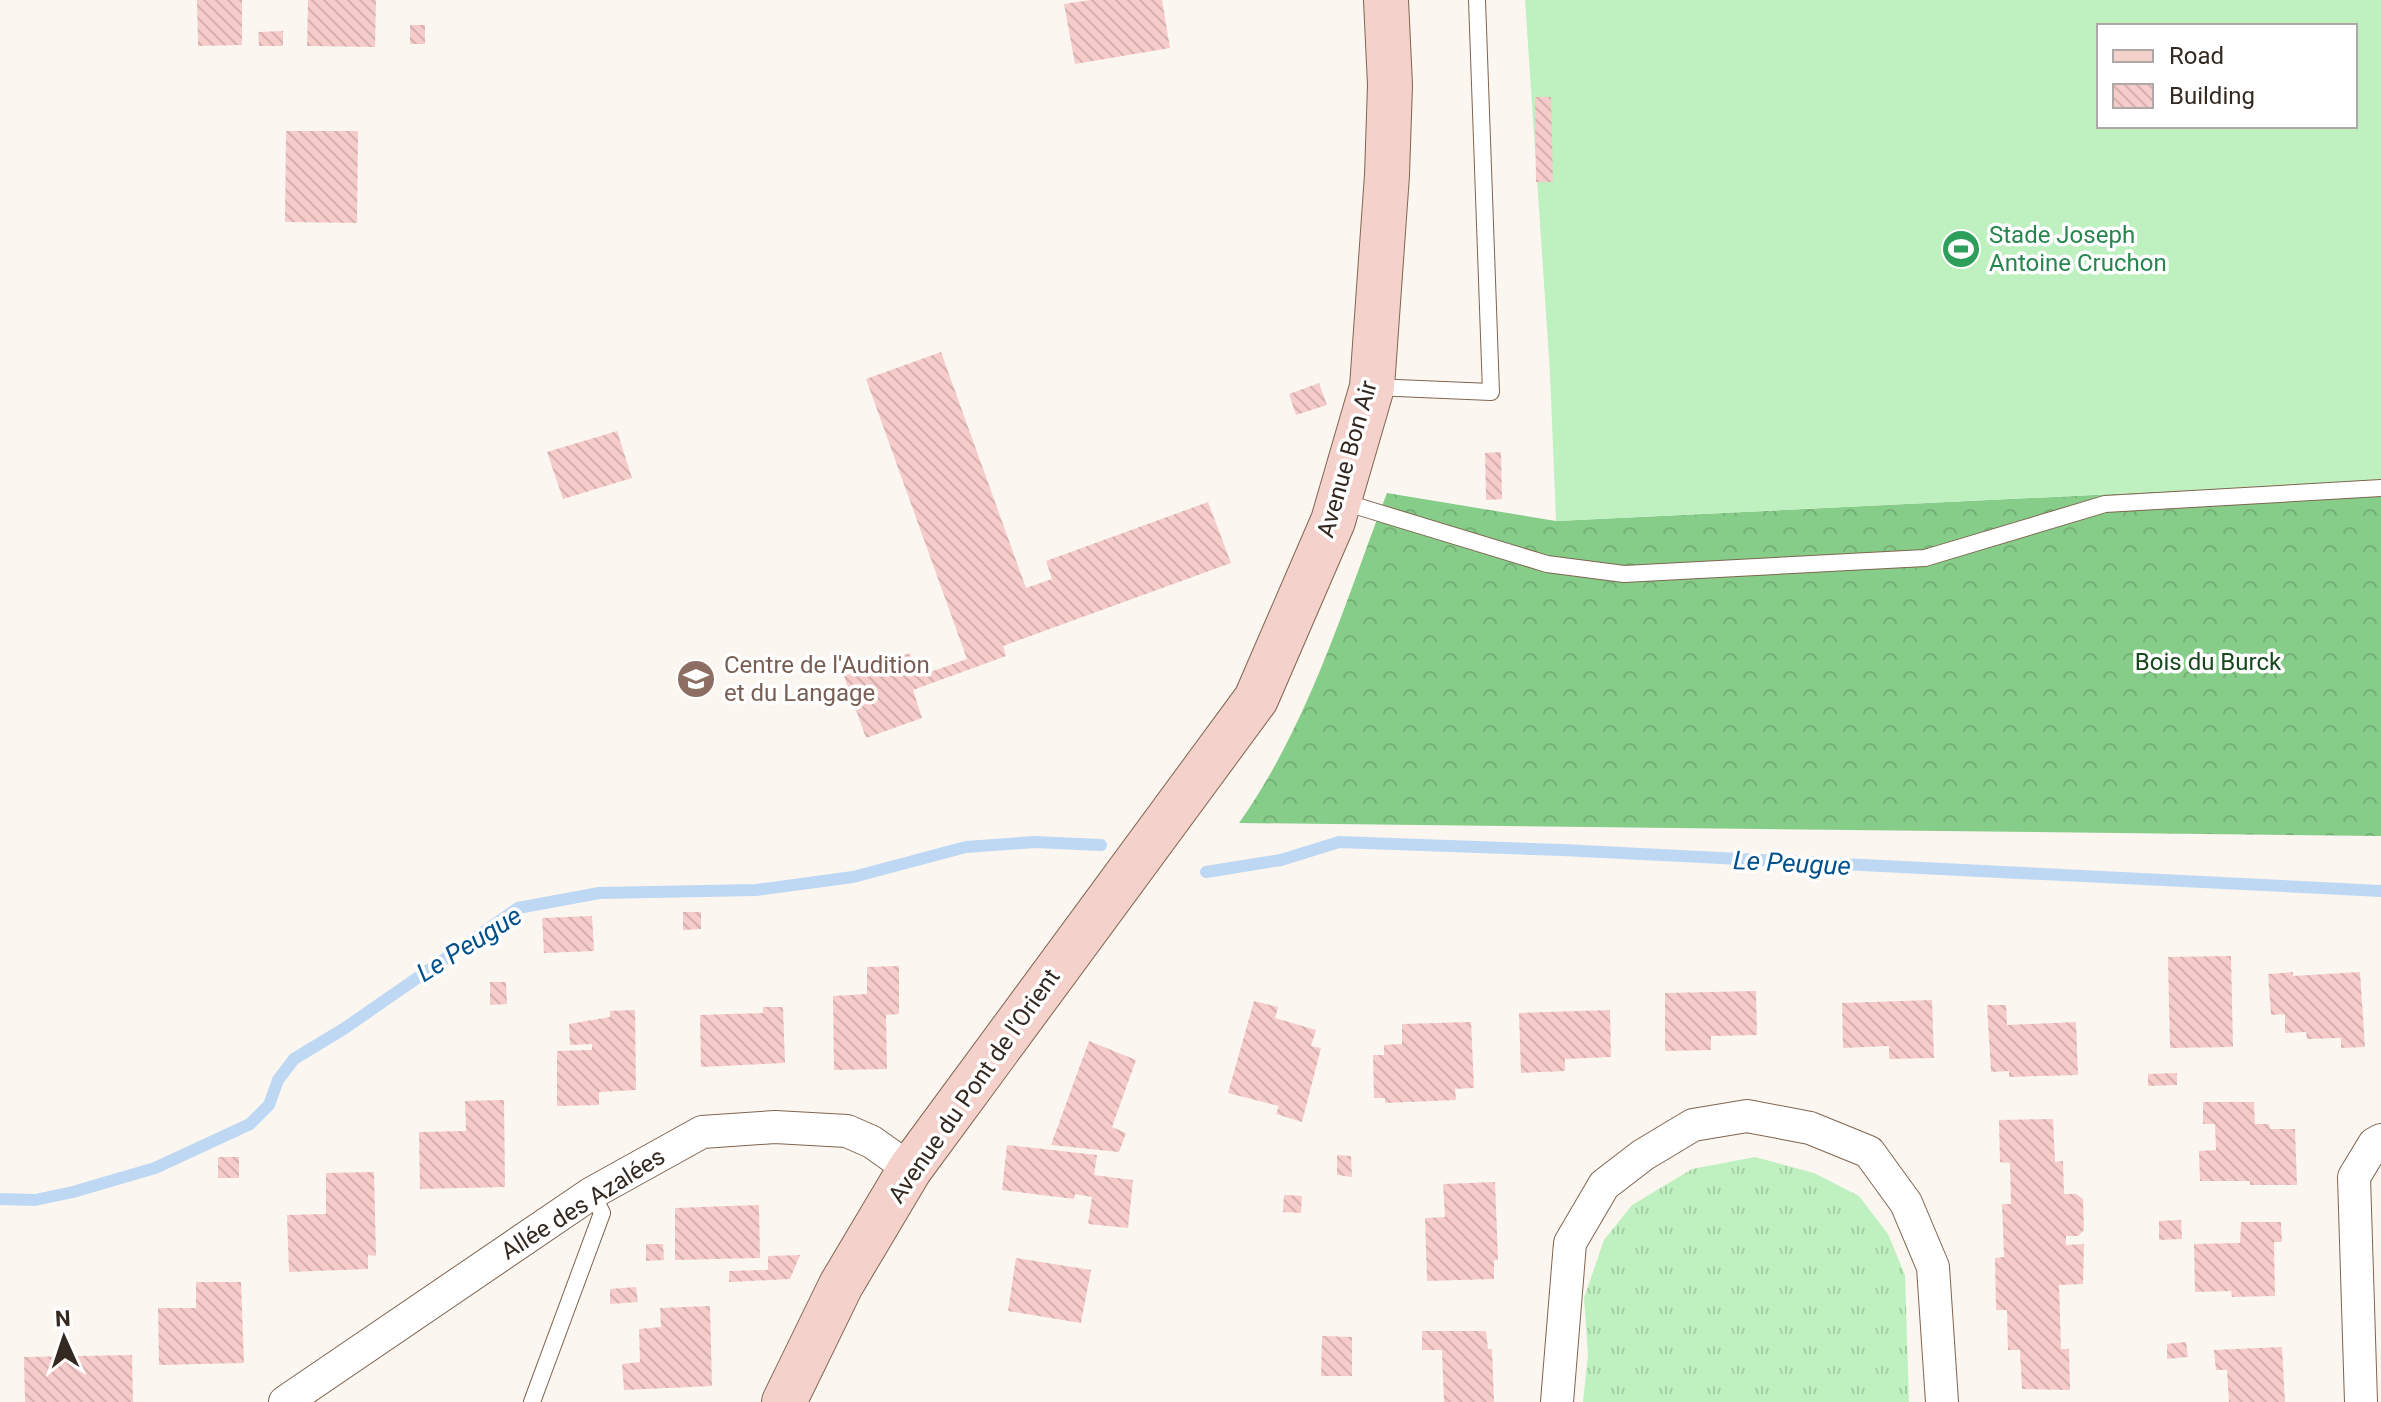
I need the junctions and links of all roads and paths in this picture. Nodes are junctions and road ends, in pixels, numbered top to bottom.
1 (1386, 0) edge
2 (1477, 0) edge
3 (1372, 387) junction
4 (2381, 488) edge
5 (1339, 501) junction
6 (1163, 827) joint
7 (2381, 1140) edge
8 (910, 1169) junction
9 (592, 1193) junction
10 (285, 1402) edge
11 (532, 1402) edge
12 (784, 1402) edge
13 (1557, 1402) edge
14 (1942, 1402) edge
15 (2361, 1402) edge

1 - 3 main road, Avenue Bon Air
2 - 3 lane
3 - 5 main road, Avenue Bon Air
4 - 5 lane
5 - 6 main road, Avenue Bon Air
6 - 8 main road, Avenue du Pont de l'Orient
7 - 15 street
8 - 9 street, Allée des Azalées
8 - 12 main road, Avenue du Pont de l'Orient
9 - 10 street, Allée des Azalées
9 - 11 lane
13 - 14 street

